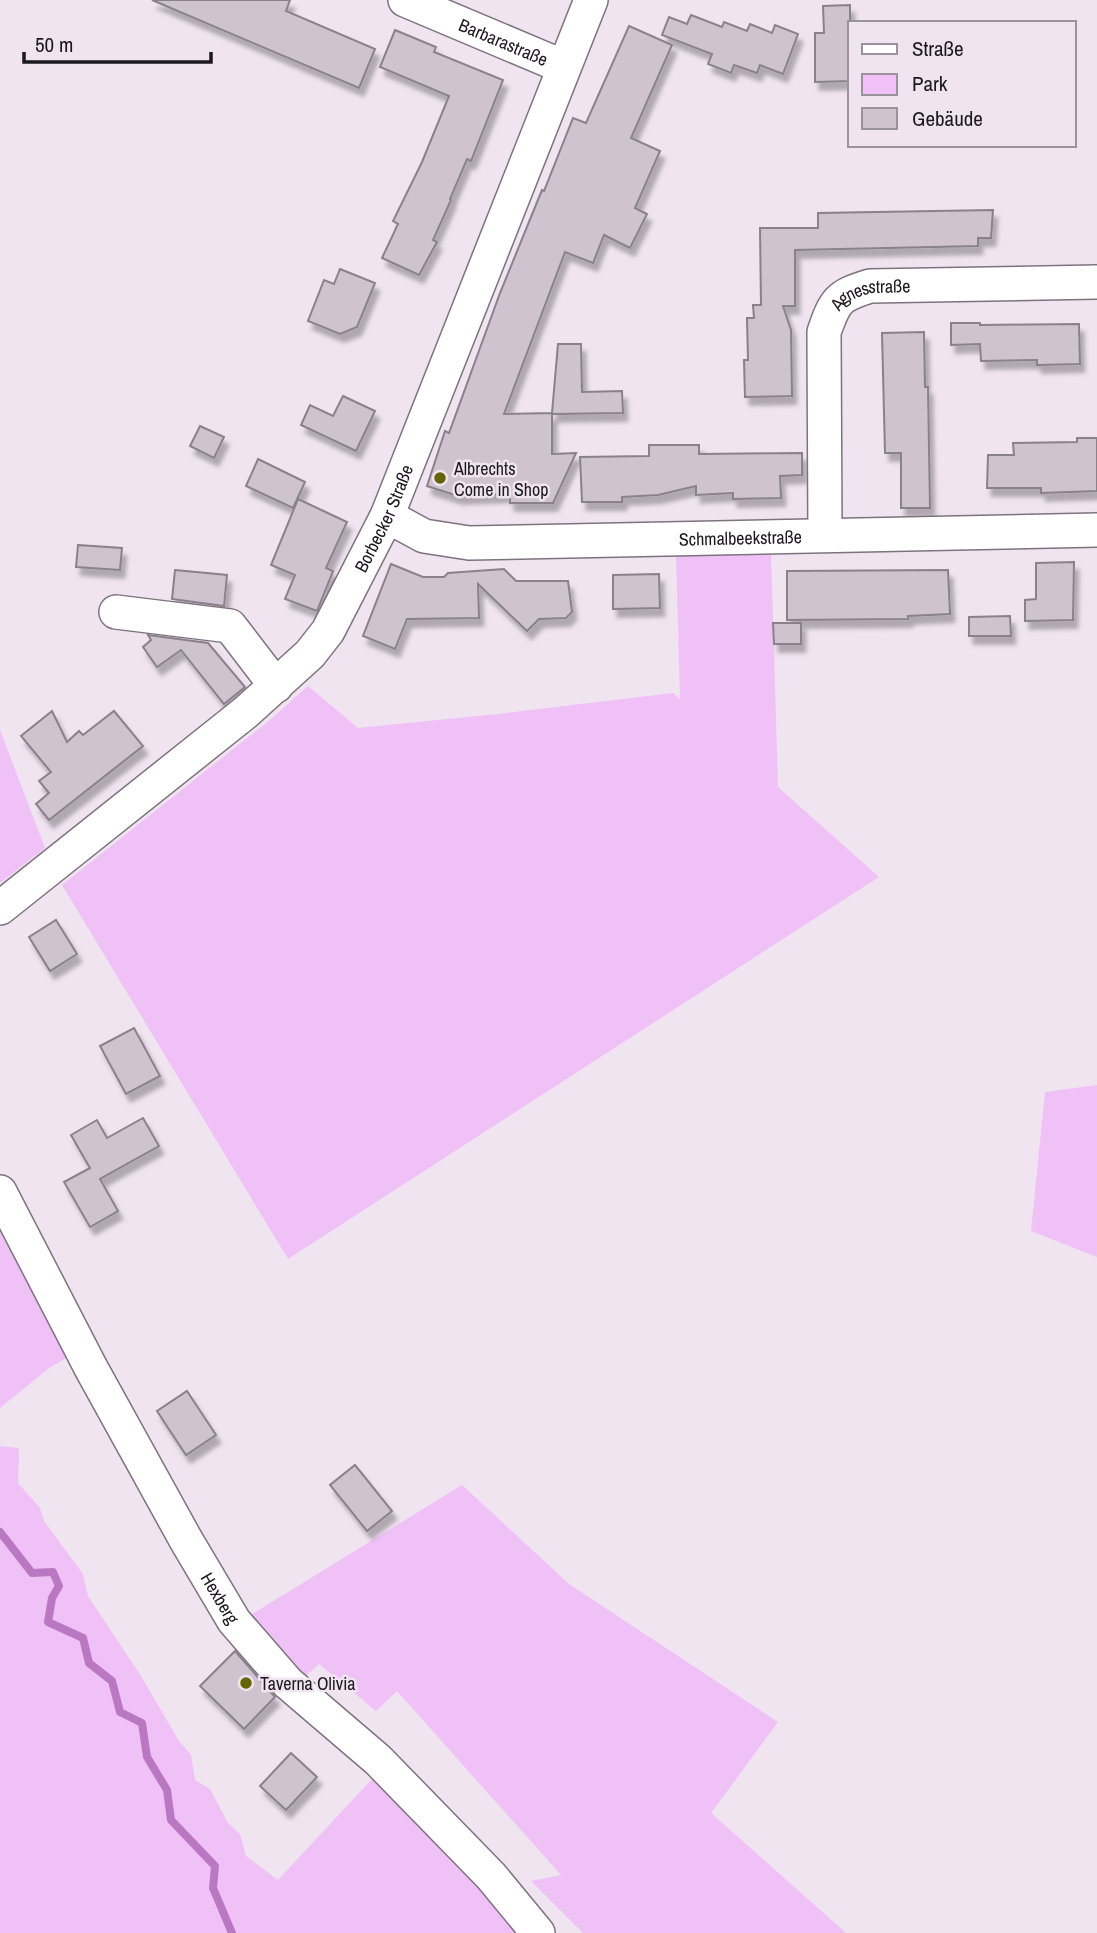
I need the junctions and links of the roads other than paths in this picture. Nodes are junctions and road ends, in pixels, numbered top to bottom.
1 (405, 0) edge
2 (591, 0) edge
3 (564, 67) junction
4 (1097, 282) edge
5 (387, 516) junction
6 (1097, 530) edge
7 (825, 534) junction
8 (116, 612) dead end
9 (276, 686) junction
10 (0, 908) edge
11 (0, 1192) edge
12 (538, 1933) edge

1 - 3 street, Barbarastraße
2 - 3 street, Borbecker Straße
3 - 5 street, Borbecker Straße
4 - 7 street, Agnesstraße
5 - 7 street, Schmalbeekstraße
5 - 9 street, Borbecker Straße
6 - 7 street, Schmalbeekstraße
8 - 9 street
9 - 10 street, Borbecker Straße
11 - 12 street, Hexberg

